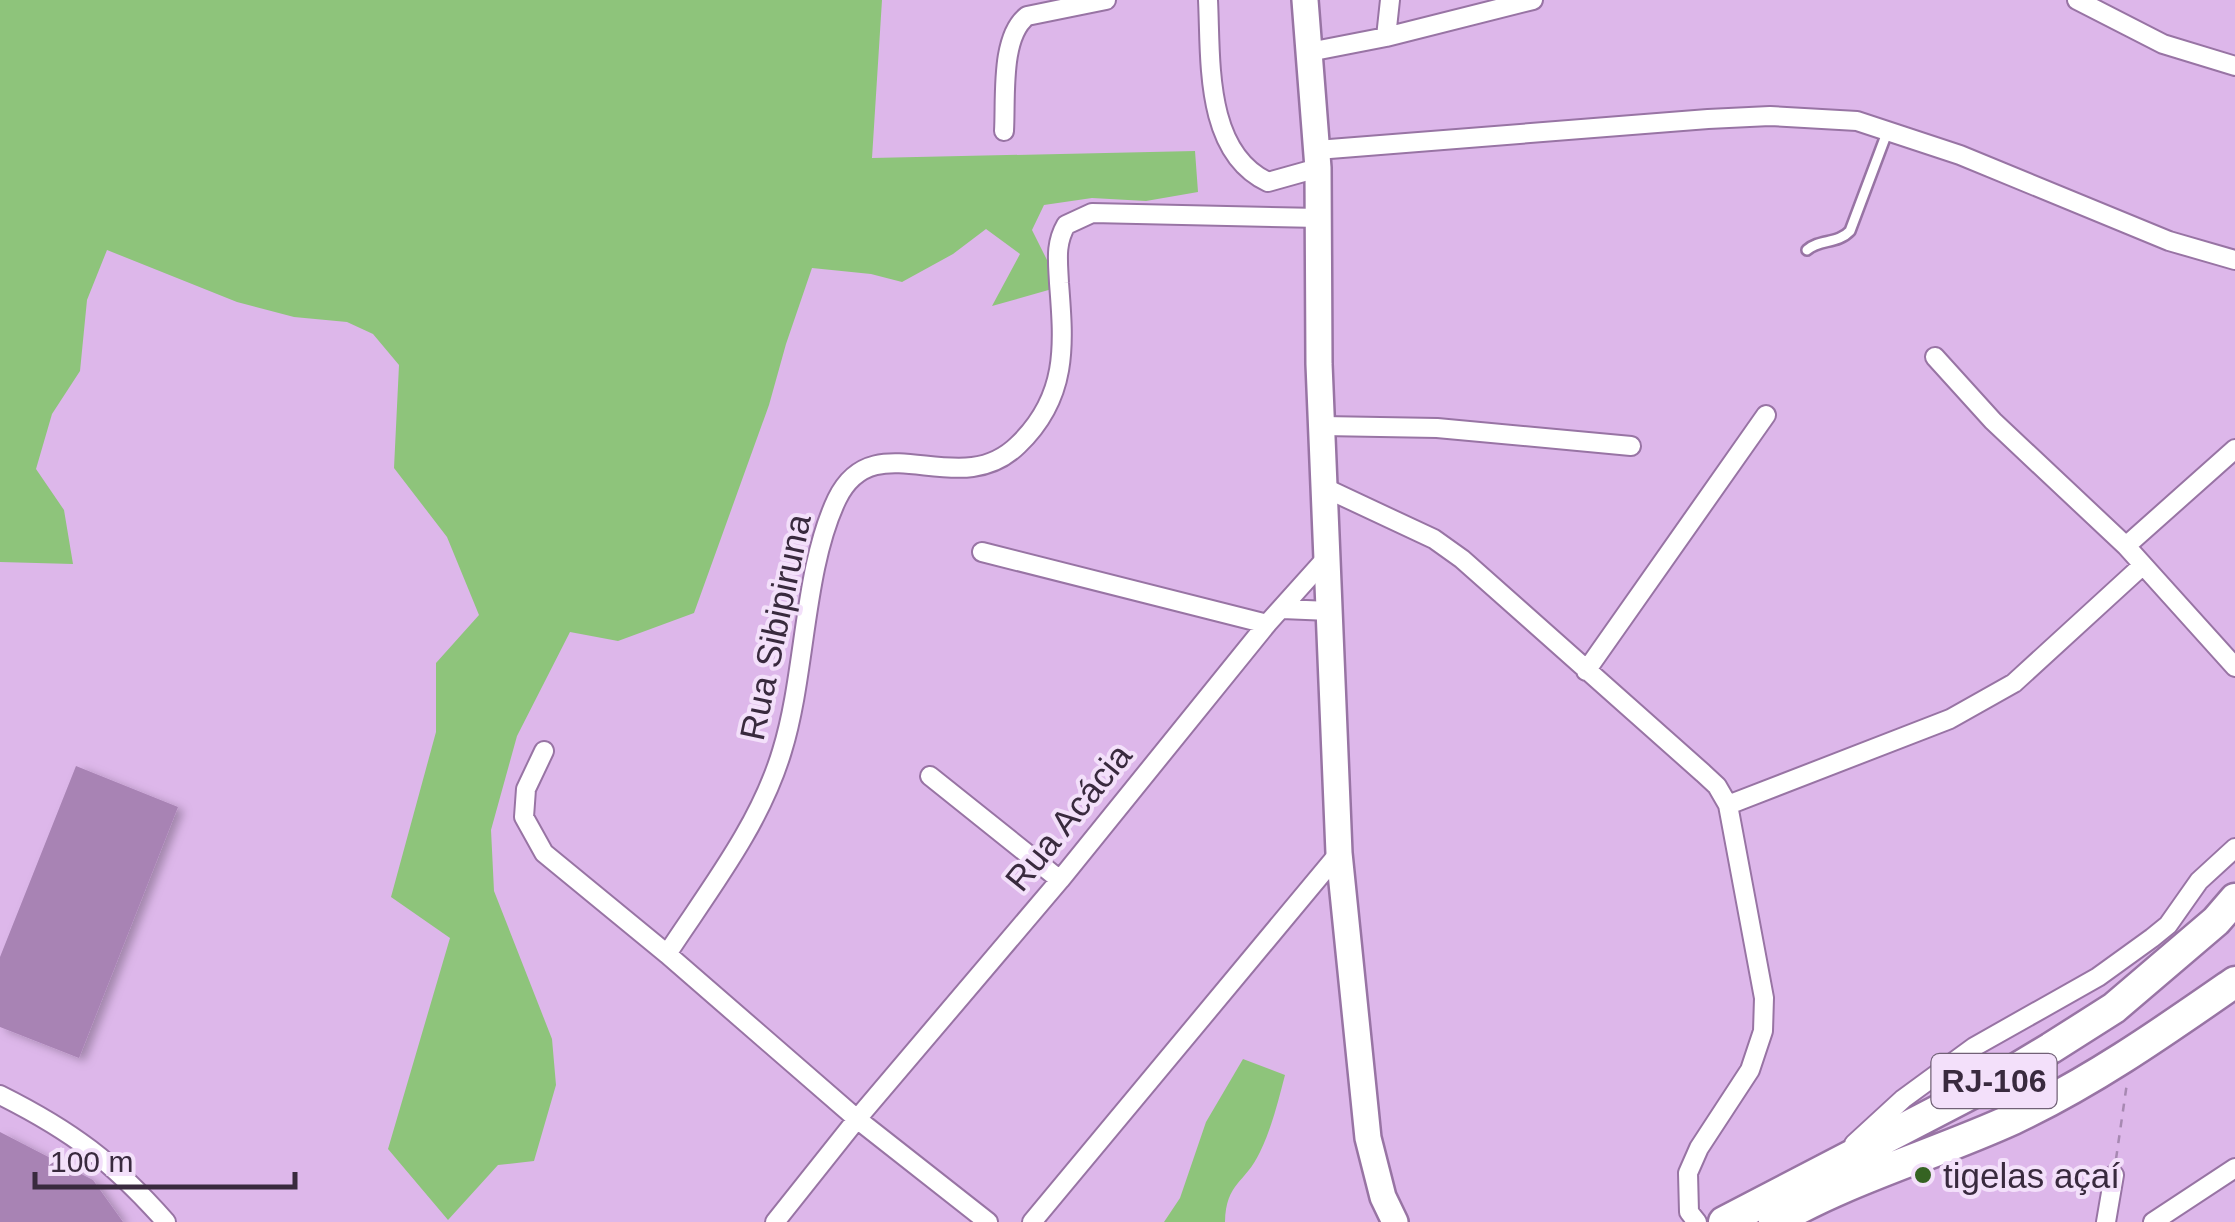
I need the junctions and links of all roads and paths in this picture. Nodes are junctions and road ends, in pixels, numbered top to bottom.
1 (1106, 0) edge
2 (1208, 0) edge
3 (1306, 0) edge
4 (1390, 0) edge
5 (1533, 0) edge
6 (2078, 0) edge
7 (1386, 36) junction
8 (1308, 52) junction
9 (2235, 66) edge
10 (1888, 130) junction
11 (1004, 131) dead end
12 (1318, 159) junction
13 (1320, 218) junction
14 (1807, 250) dead end
15 (2235, 260) edge
16 (1935, 356) dead end
17 (1766, 415) dead end
18 (1323, 426) junction
19 (1631, 446) dead end
20 (2235, 449) edge
21 (1325, 488) junction
22 (2126, 546) junction
23 (982, 552) dead end
24 (1329, 556) junction
25 (2143, 565) junction
26 (1282, 609) junction
27 (1330, 612) junction
28 (1267, 624) junction
29 (2235, 666) edge
30 (1586, 671) junction
31 (544, 751) dead end
32 (930, 776) dead end
33 (1728, 805) junction
34 (2235, 848) edge
35 (1339, 852) junction
36 (1060, 880) junction
37 (2235, 899) edge
38 (2235, 914) edge
39 (667, 954) junction
40 (2235, 964) edge
41 (2235, 982) edge
42 (2114, 1008) junction
43 (2130, 1054) junction
44 (0, 1095) edge
45 (2058, 1096) junction
46 (857, 1119) junction
47 (1835, 1162) junction
48 (2235, 1168) edge
49 (2114, 1175) joint
50 (166, 1222) edge
51 (775, 1222) edge
52 (988, 1222) edge
53 (1032, 1222) edge
54 (1396, 1222) edge
55 (1698, 1222) edge
56 (1724, 1222) edge
57 (1774, 1222) edge
58 (2106, 1222) edge
59 (2153, 1222) edge

1 - 11 street
2 - 12 street
3 - 8 main road
4 - 7 street
5 - 7 street
6 - 9 street
7 - 8 street
8 - 12 main road
10 - 12 street
10 - 14 lane
10 - 15 street
12 - 13 main road
13 - 18 main road
13 - 39 street, Rua Sibipiruna
16 - 22 street
17 - 30 street
18 - 19 street
18 - 21 main road
20 - 22 street
21 - 24 main road
21 - 30 street
22 - 25 street
23 - 28 street
24 - 26 street, Rua Acácia
24 - 27 main road
25 - 29 street
25 - 33 street
26 - 27 street
26 - 28 street, Rua Acácia
27 - 35 main road
28 - 36 street, Rua Acácia
30 - 33 street
31 - 39 street
32 - 36 street
33 - 55 street
34 - 47 street
35 - 53 street
35 - 54 main road
36 - 46 street, Rua Acácia
37 - 42 highway, RJ-106
38 - 42 highway
39 - 46 street
40 - 45 highway
41 - 43 highway, RJ-106
42 - 47 highway, RJ-106
43 - 45 highway, RJ-106
43 - 49 path
44 - 50 street
45 - 57 highway, RJ-106
46 - 51 street, Rua Acácia
46 - 52 street
47 - 56 highway, RJ-106
48 - 59 street
49 - 58 street

